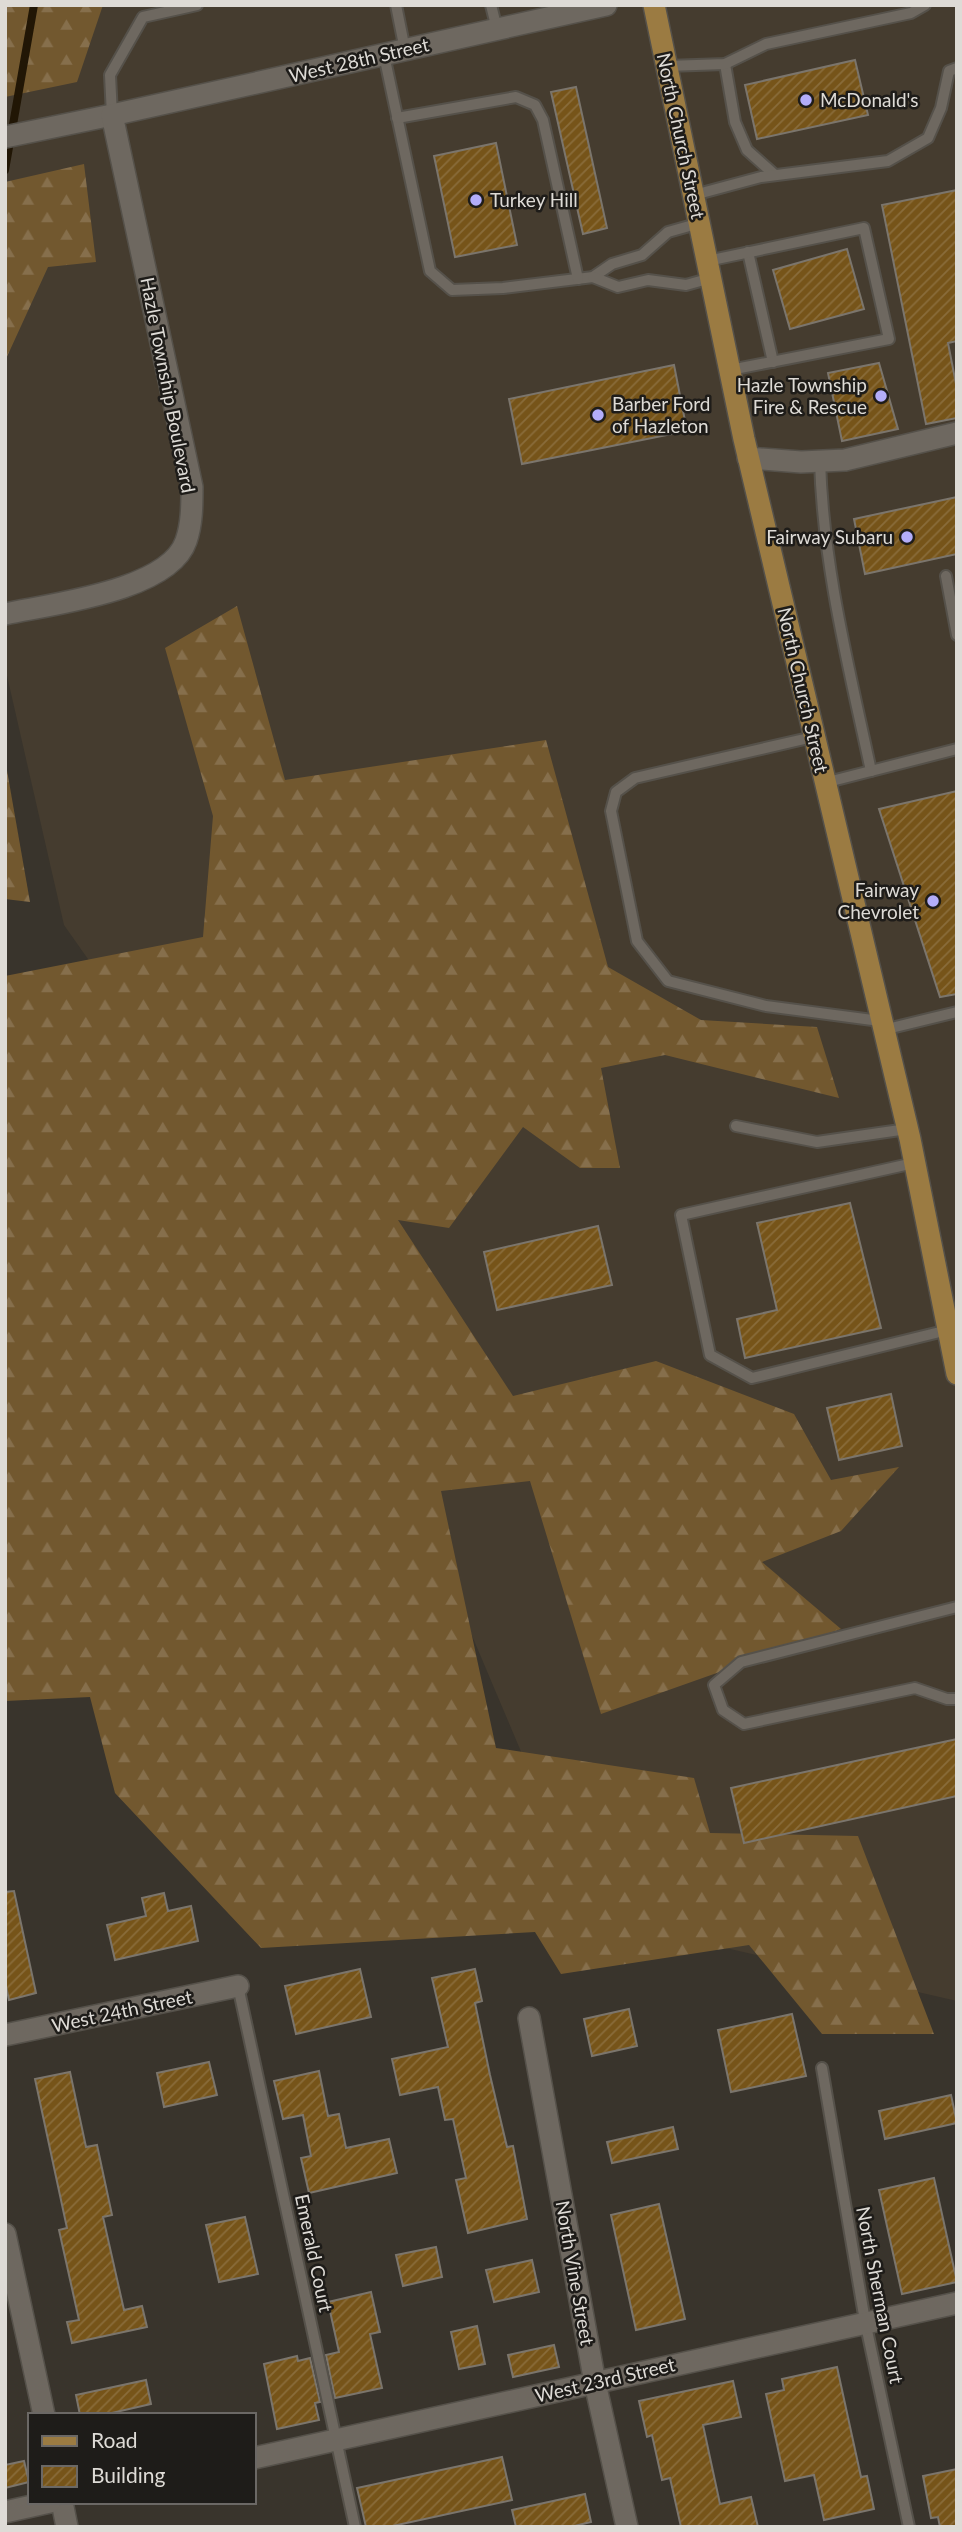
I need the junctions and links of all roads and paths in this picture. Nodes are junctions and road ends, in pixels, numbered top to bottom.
1 (197, 5) edge
2 (396, 5) edge
3 (491, 5) edge
4 (606, 5) edge
5 (654, 5) edge
6 (925, 5) edge
7 (497, 29) junction
8 (405, 50) junction
9 (384, 55) junction
10 (725, 64) junction
11 (667, 66) junction
12 (957, 68) edge
13 (112, 115) junction
14 (397, 118) junction
15 (5, 137) edge
16 (775, 175) junction
17 (694, 195) junction
18 (700, 223) junction
19 (748, 252) junction
20 (709, 269) junction
21 (593, 277) junction
22 (578, 279) junction
23 (773, 362) junction
24 (730, 370) junction
25 (957, 433) edge
26 (748, 457) junction
27 (820, 461) junction
28 (946, 576) dead end
29 (5, 614) edge
30 (957, 635) edge
31 (813, 737) junction
32 (957, 749) edge
33 (871, 771) junction
34 (824, 783) junction
35 (957, 1012) edge
36 (881, 1025) junction
37 (736, 1126) dead end
38 (908, 1134) junction
39 (914, 1163) junction
40 (950, 1326) edge
41 (957, 1374) edge
42 (957, 1608) edge
43 (957, 1699) edge
44 (238, 1986) joint
45 (529, 2018) dead end
46 (5, 2035) edge
47 (822, 2068) dead end
48 (5, 2234) edge
49 (957, 2303) edge
50 (865, 2321) junction
51 (596, 2383) junction
52 (44, 2413) edge
53 (337, 2440) junction
54 (256, 2458) edge
55 (41, 2504) edge
56 (62, 2504) edge
57 (5, 2512) edge
58 (67, 2527) edge
59 (355, 2527) edge
60 (627, 2527) edge
61 (909, 2527) edge

1 - 13 lane
2 - 8 lane
3 - 7 lane
4 - 7 street, West 28th Street
5 - 11 main road, North Church Street
6 - 10 lane
7 - 8 street, West 28th Street
8 - 9 street, West 28th Street
9 - 13 street, West 28th Street
9 - 14 lane
10 - 11 lane
10 - 16 lane
11 - 17 main road, North Church Street
12 - 16 lane
13 - 15 street, West 28th Street
13 - 29 street, Hazle Township Boulevard
14 - 22 lane
14 - 22 lane
16 - 17 lane
17 - 18 main road, North Church Street
18 - 20 main road, North Church Street
18 - 21 lane
19 - 20 lane
19 - 23 lane
19 - 23 lane
20 - 21 lane
20 - 24 main road, North Church Street
21 - 22 lane
23 - 24 lane
24 - 26 main road, North Church Street
25 - 27 street
26 - 27 street
26 - 31 main road, North Church Street
27 - 33 lane
28 - 30 lane
31 - 34 main road, North Church Street
31 - 36 lane
32 - 33 lane
33 - 34 lane
34 - 36 main road, North Church Street
35 - 36 lane
36 - 38 main road, North Church Street
37 - 38 lane
38 - 39 main road, North Church Street
39 - 40 main road, North Church Street
39 - 40 lane
40 - 41 main road, North Church Street
42 - 43 lane
44 - 46 street, West 24th Street
44 - 53 lane, Emerald Court
45 - 51 street, North Vine Street
47 - 50 lane, North Sherman Court
48 - 52 street
49 - 50 street, West 23rd Street
50 - 51 street, West 23rd Street
50 - 61 lane, North Sherman Court
51 - 53 street, West 23rd Street
51 - 60 street, North Vine Street
53 - 54 street, West 23rd Street
53 - 59 lane, Emerald Court
55 - 57 street
56 - 58 street

